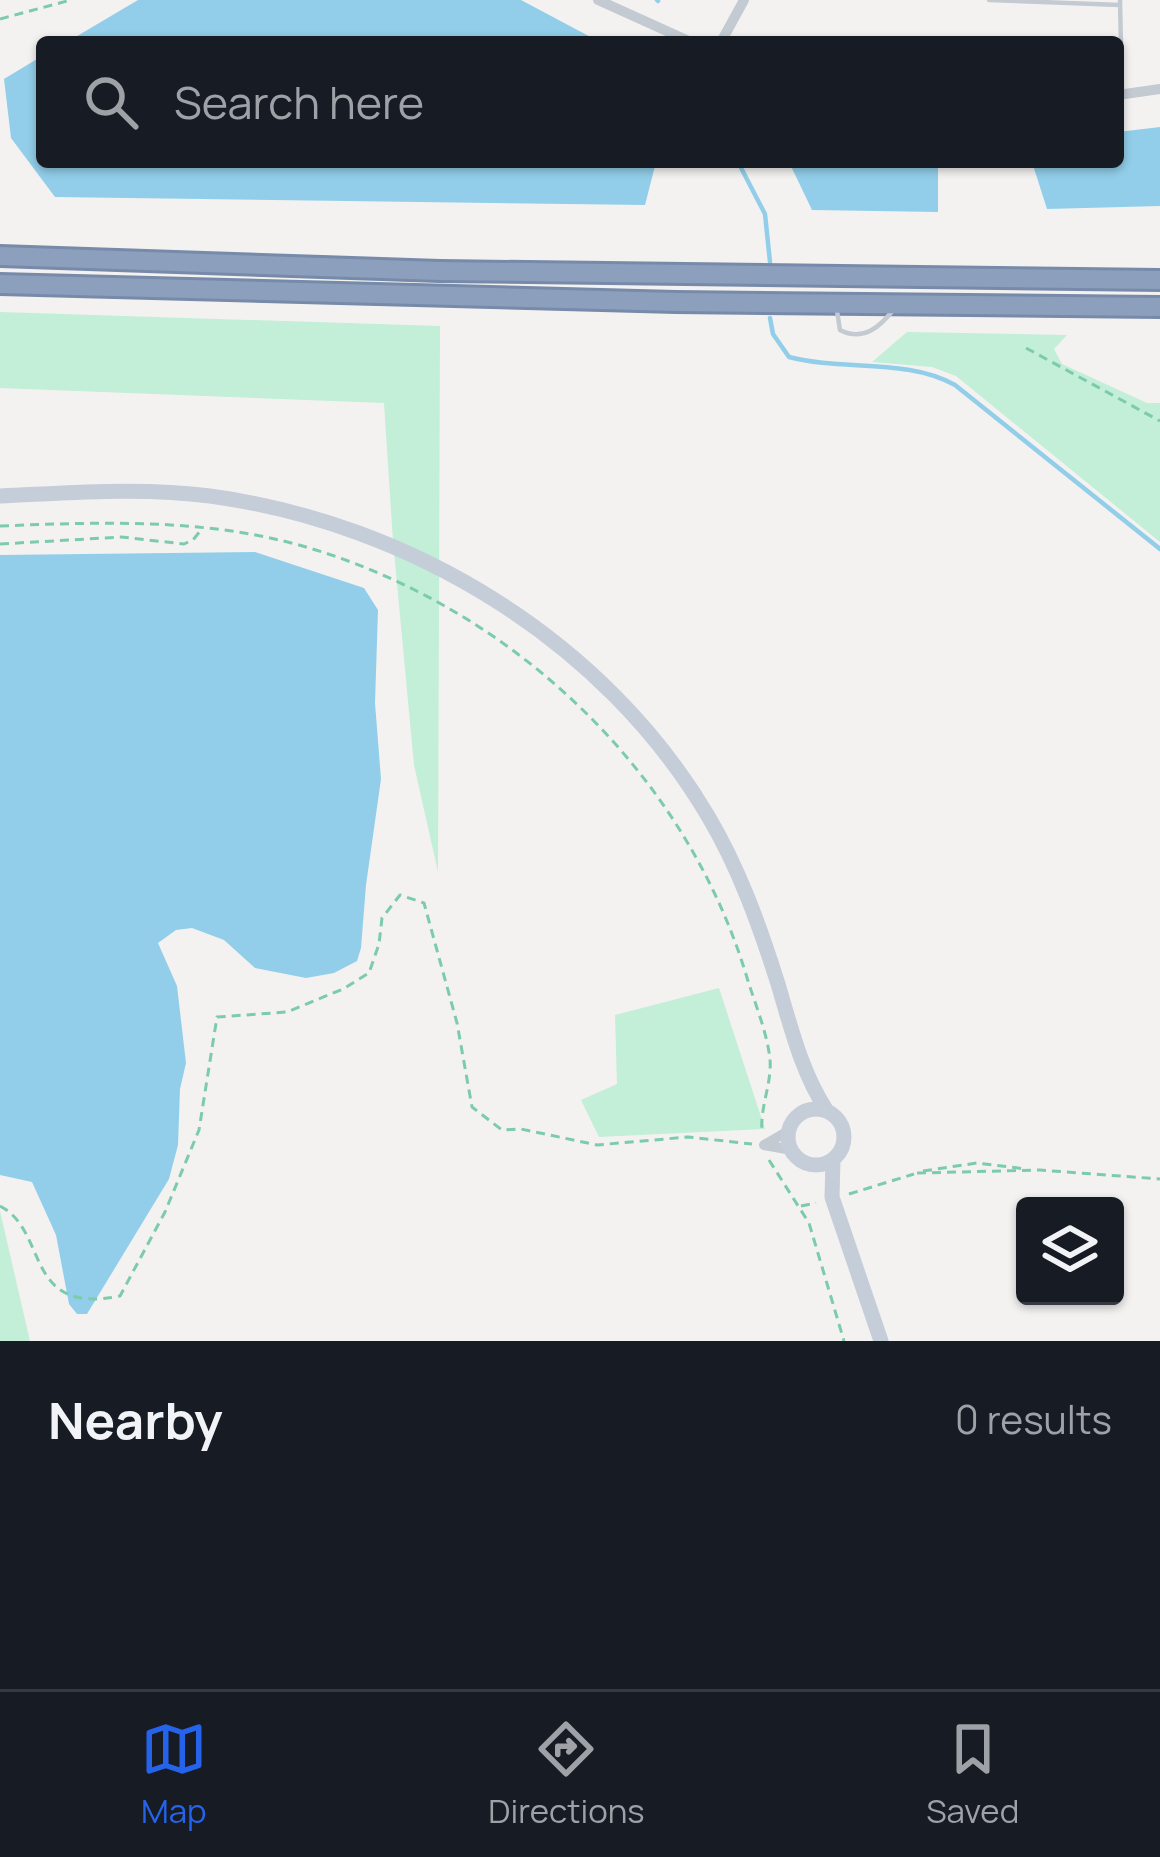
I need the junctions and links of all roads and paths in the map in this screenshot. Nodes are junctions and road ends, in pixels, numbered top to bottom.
1 (70, 0) edge
2 (598, 0) edge
3 (744, 0) edge
4 (988, 0) edge
5 (1120, 3) edge
6 (0, 20) edge
7 (678, 36) edge
8 (724, 36) edge
9 (1120, 36) edge
10 (1160, 89) edge
11 (1124, 94) edge
12 (0, 256) edge
13 (838, 277) junction
14 (1160, 280) edge
15 (0, 284) edge
16 (837, 303) junction
17 (898, 304) junction
18 (1160, 307) edge
19 (1026, 348) dead end
20 (1160, 421) edge
21 (0, 496) edge
22 (0, 526) edge
23 (203, 526) junction
24 (0, 544) edge
25 (806, 1076) junction
26 (804, 1112) junction
27 (827, 1112) junction
28 (790, 1130) junction
29 (765, 1146) junction
30 (792, 1150) junction
31 (833, 1160) junction
32 (810, 1164) junction
33 (1160, 1179) edge
34 (832, 1198) junction
35 (0, 1206) edge
36 (800, 1207) junction
37 (844, 1341) edge
38 (881, 1341) edge

1 - 6 path
2 - 7 street
3 - 8 street
4 - 5 lane
5 - 9 lane
10 - 11 street
12 - 13 highway
13 - 14 highway
13 - 16 lane
15 - 16 highway
16 - 17 highway
16 - 17 lane
17 - 18 highway
19 - 20 path
21 - 25 main road
22 - 23 path
23 - 24 path
23 - 29 path
25 - 26 main road
25 - 27 main road
26 - 27 main road
26 - 28 main road
27 - 31 main road
28 - 29 street
28 - 30 main road
29 - 30 street
29 - 35 path
29 - 36 path
30 - 32 main road
31 - 32 main road
31 - 34 main road
32 - 34 main road
33 - 34 path
34 - 36 path
34 - 38 main road
36 - 37 path

